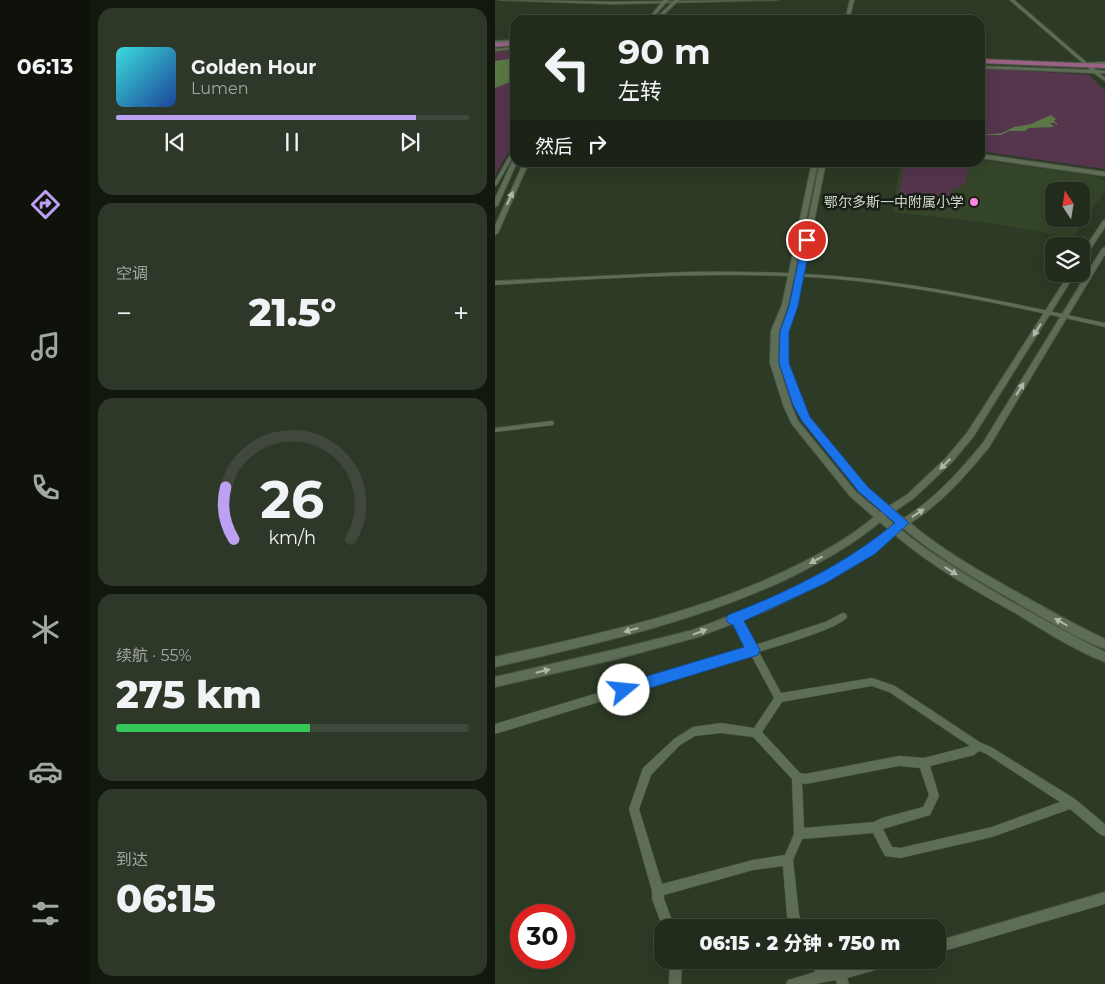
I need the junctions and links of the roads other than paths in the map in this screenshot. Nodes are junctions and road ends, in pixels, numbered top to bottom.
1 (501, 0) edge
2 (614, 0) edge
3 (715, 0) edge
4 (776, 0) edge
5 (852, 0) edge
6 (856, 0) edge
7 (1012, 0) edge
8 (1020, 0) edge
9 (666, 1) edge
10 (676, 1) edge
11 (653, 15) edge
12 (662, 15) edge
13 (848, 15) edge
14 (853, 15) edge
15 (1054, 28) dead end
16 (510, 44) edge
17 (495, 46) edge
18 (985, 60) edge
19 (985, 66) edge
20 (1099, 67) edge
21 (1105, 80) edge
22 (985, 156) edge
23 (510, 158) edge
24 (513, 167) edge
25 (525, 167) edge
26 (814, 167) edge
27 (822, 167) edge
28 (1105, 173) edge
29 (495, 185) edge
30 (495, 205) edge
31 (1105, 222) edge
32 (495, 233) edge
33 (1090, 245) edge
34 (1105, 248) edge
35 (795, 274) junction
36 (1067, 282) edge
37 (495, 283) edge
38 (1047, 312) junction
39 (1065, 316) junction
40 (1105, 325) edge
41 (551, 422) dead end
42 (495, 430) edge
43 (889, 511) junction
44 (879, 517) junction
45 (903, 523) junction
46 (894, 529) junction
47 (843, 617) dead end
48 (732, 619) junction
49 (1105, 644) edge
50 (753, 650) junction
51 (1105, 657) edge
52 (495, 662) edge
53 (495, 682) edge
54 (779, 698) junction
55 (495, 729) edge
56 (756, 732) junction
57 (978, 746) junction
58 (924, 764) junction
59 (797, 777) junction
60 (1071, 803) junction
61 (876, 827) junction
62 (1105, 831) edge
63 (799, 834) junction
64 (788, 860) junction
65 (658, 891) junction
66 (1105, 898) edge
67 (666, 919) edge
68 (794, 919) edge
69 (946, 943) edge
70 (676, 969) edge
71 (820, 969) edge
72 (867, 969) edge
73 (823, 976) junction
74 (842, 979) edge
75 (675, 984) edge
76 (791, 984) edge

1 - 9 main road
2 - 9 main road
3 - 10 main road
4 - 10 main road
5 - 13 street
6 - 14 street
7 - 20 street
8 - 15 street
9 - 10 main road
9 - 11 street
10 - 12 street
16 - 17 main road
18 - 20 main road
19 - 20 main road
20 - 21 street
22 - 28 street
23 - 29 street
24 - 30 street
32 -> 25 street
26 - 35 street
27 - 35 street
31 - 33 street
34 - 39 street
35 - 37 street
35 - 38 street
35 - 43 street
35 - 44 street
36 - 38 street
38 - 39 street
38 -> 43 street
39 - 40 street
45 -> 39 street
41 - 42 street
43 - 44 street
43 - 45 street
44 - 46 street
44 -> 52 street
45 - 46 street
49 -> 45 street
46 - 48 street
46 -> 51 street
47 - 50 street
48 - 50 street
53 -> 48 street
50 - 54 street
50 - 55 street
54 - 56 street
54 - 57 street
56 - 59 street
56 - 65 street
57 - 58 street
57 - 60 street
58 - 59 street
58 - 61 street
59 - 63 street
60 - 61 street
60 - 62 street
61 - 63 street
63 - 64 street
64 - 65 street
64 - 68 street
65 - 67 street
66 - 69 street
70 - 75 street
71 - 73 street
72 - 74 street
73 - 74 street
73 - 76 street

